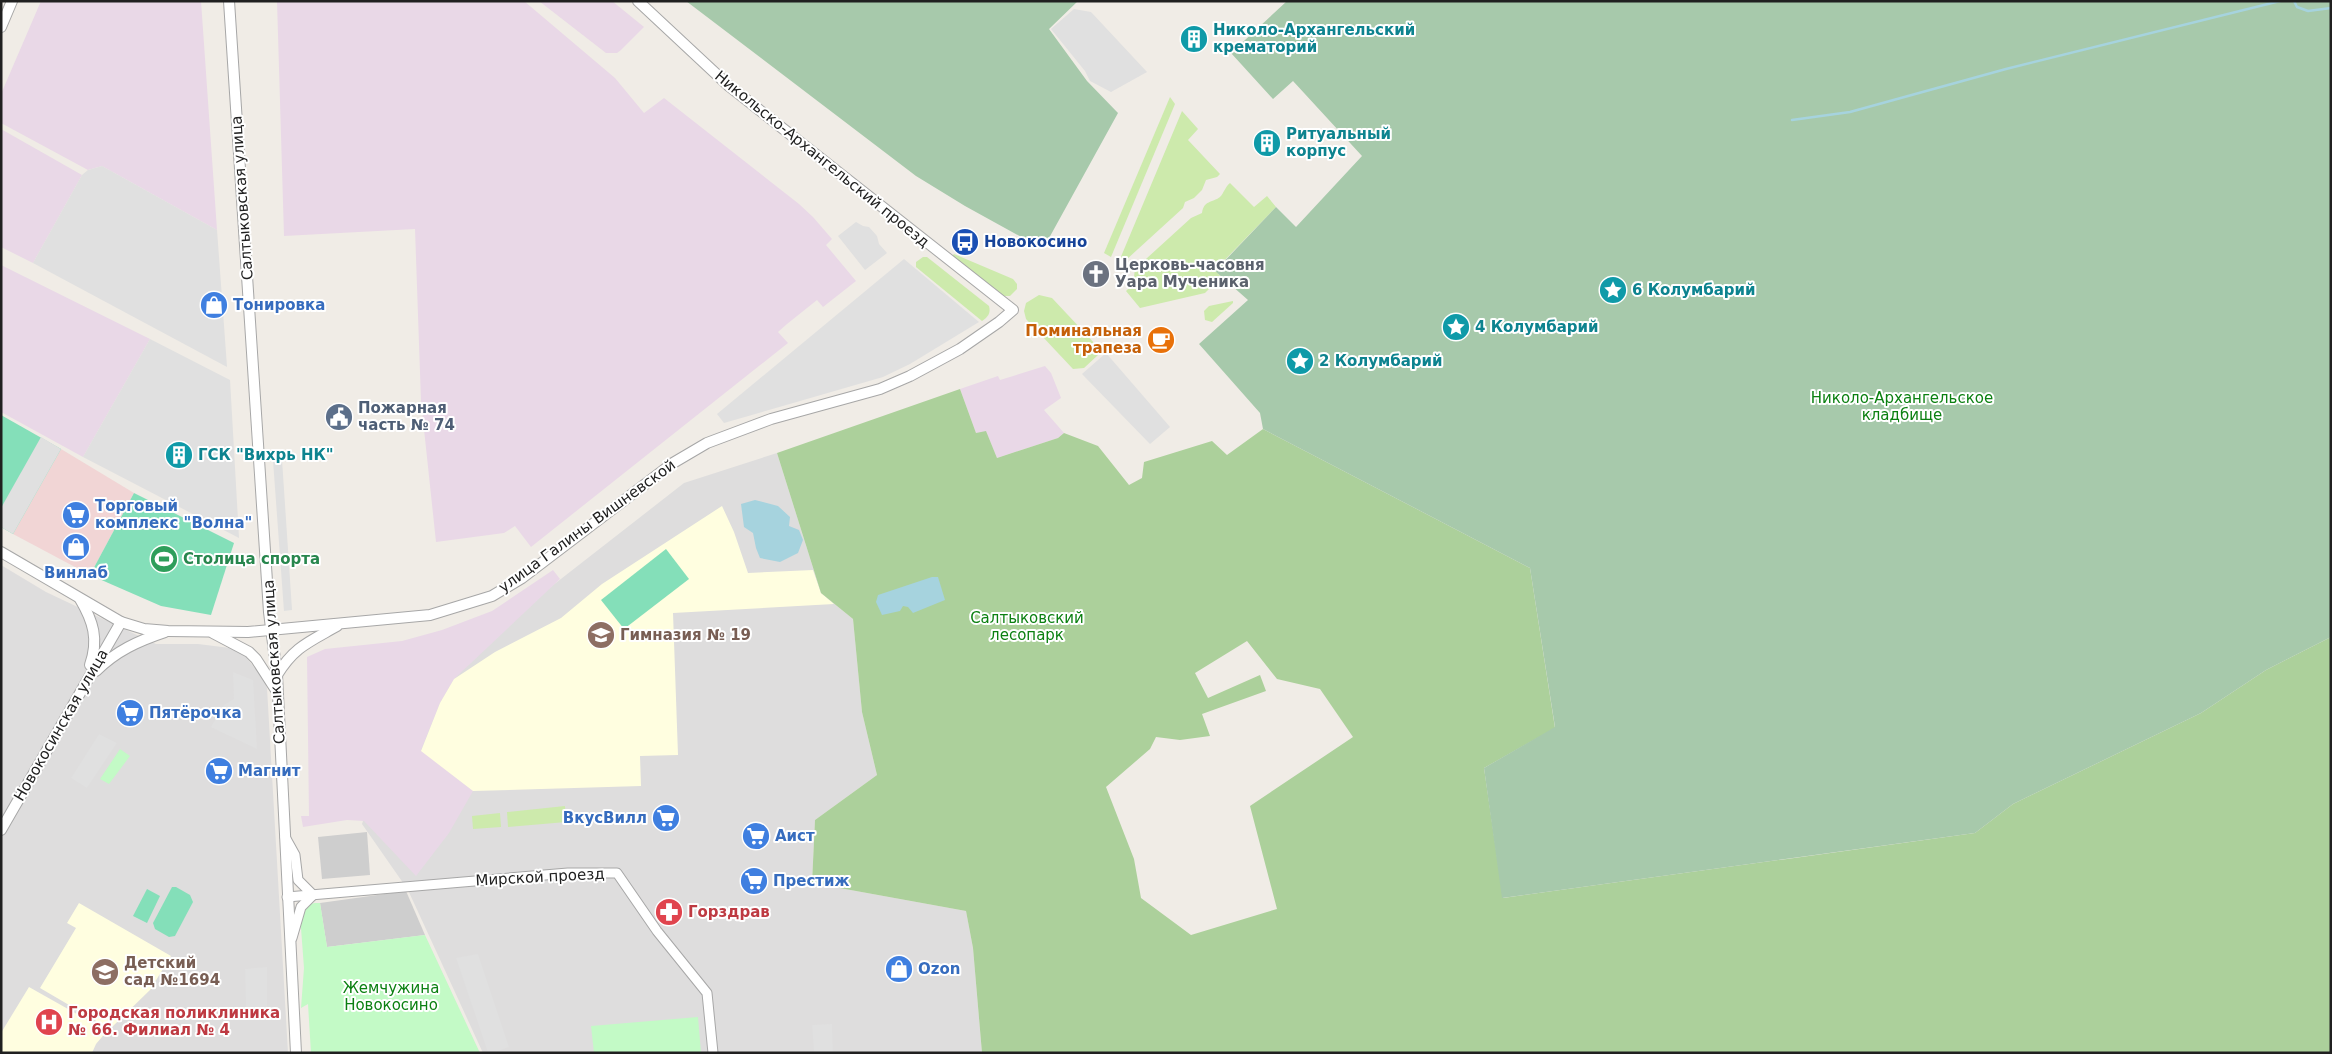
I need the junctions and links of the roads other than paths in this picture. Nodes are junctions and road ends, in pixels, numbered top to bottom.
1 (12, 1) edge
2 (229, 1) edge
3 (638, 1) edge
4 (1, 27) edge
5 (1012, 310) joint
6 (1, 552) edge
7 (78, 596) junction
8 (121, 622) junction
9 (339, 625) junction
10 (272, 630) junction
11 (168, 631) junction
12 (210, 632) junction
13 (276, 675) junction
14 (84, 682) junction
15 (278, 693) junction
16 (1, 830) edge
17 (284, 836) junction
18 (313, 895) junction
19 (287, 897) junction
20 (290, 944) junction
21 (296, 1053) edge
22 (713, 1053) edge

1 - 4 street
2 - 10 street, Салтыковская улица
3 - 5 street, Никольско-Архангельский проезд
5 - 9 street, улица Галины Вишневской
6 - 7 street, улица Галины Вишневской
7 - 8 street, улица Галины Вишневской
7 - 14 street
8 - 11 street, улица Галины Вишневской
8 - 14 street, Новокосинская улица
9 - 10 street, улица Галины Вишневской
9 - 13 street
10 - 12 street, улица Галины Вишневской
10 - 13 street, Салтыковская улица
11 - 12 street, улица Галины Вишневской
11 - 14 street
12 - 15 street
13 - 15 street, Салтыковская улица
14 - 16 street, Новокосинская улица
15 - 17 street, Салтыковская улица
17 - 18 street
17 - 19 street, Салтыковская улица
18 - 19 street, Мирской проезд
18 - 20 street
18 - 22 street, Мирской проезд
19 - 20 street, Салтыковская улица
20 - 21 street, Салтыковская улица

